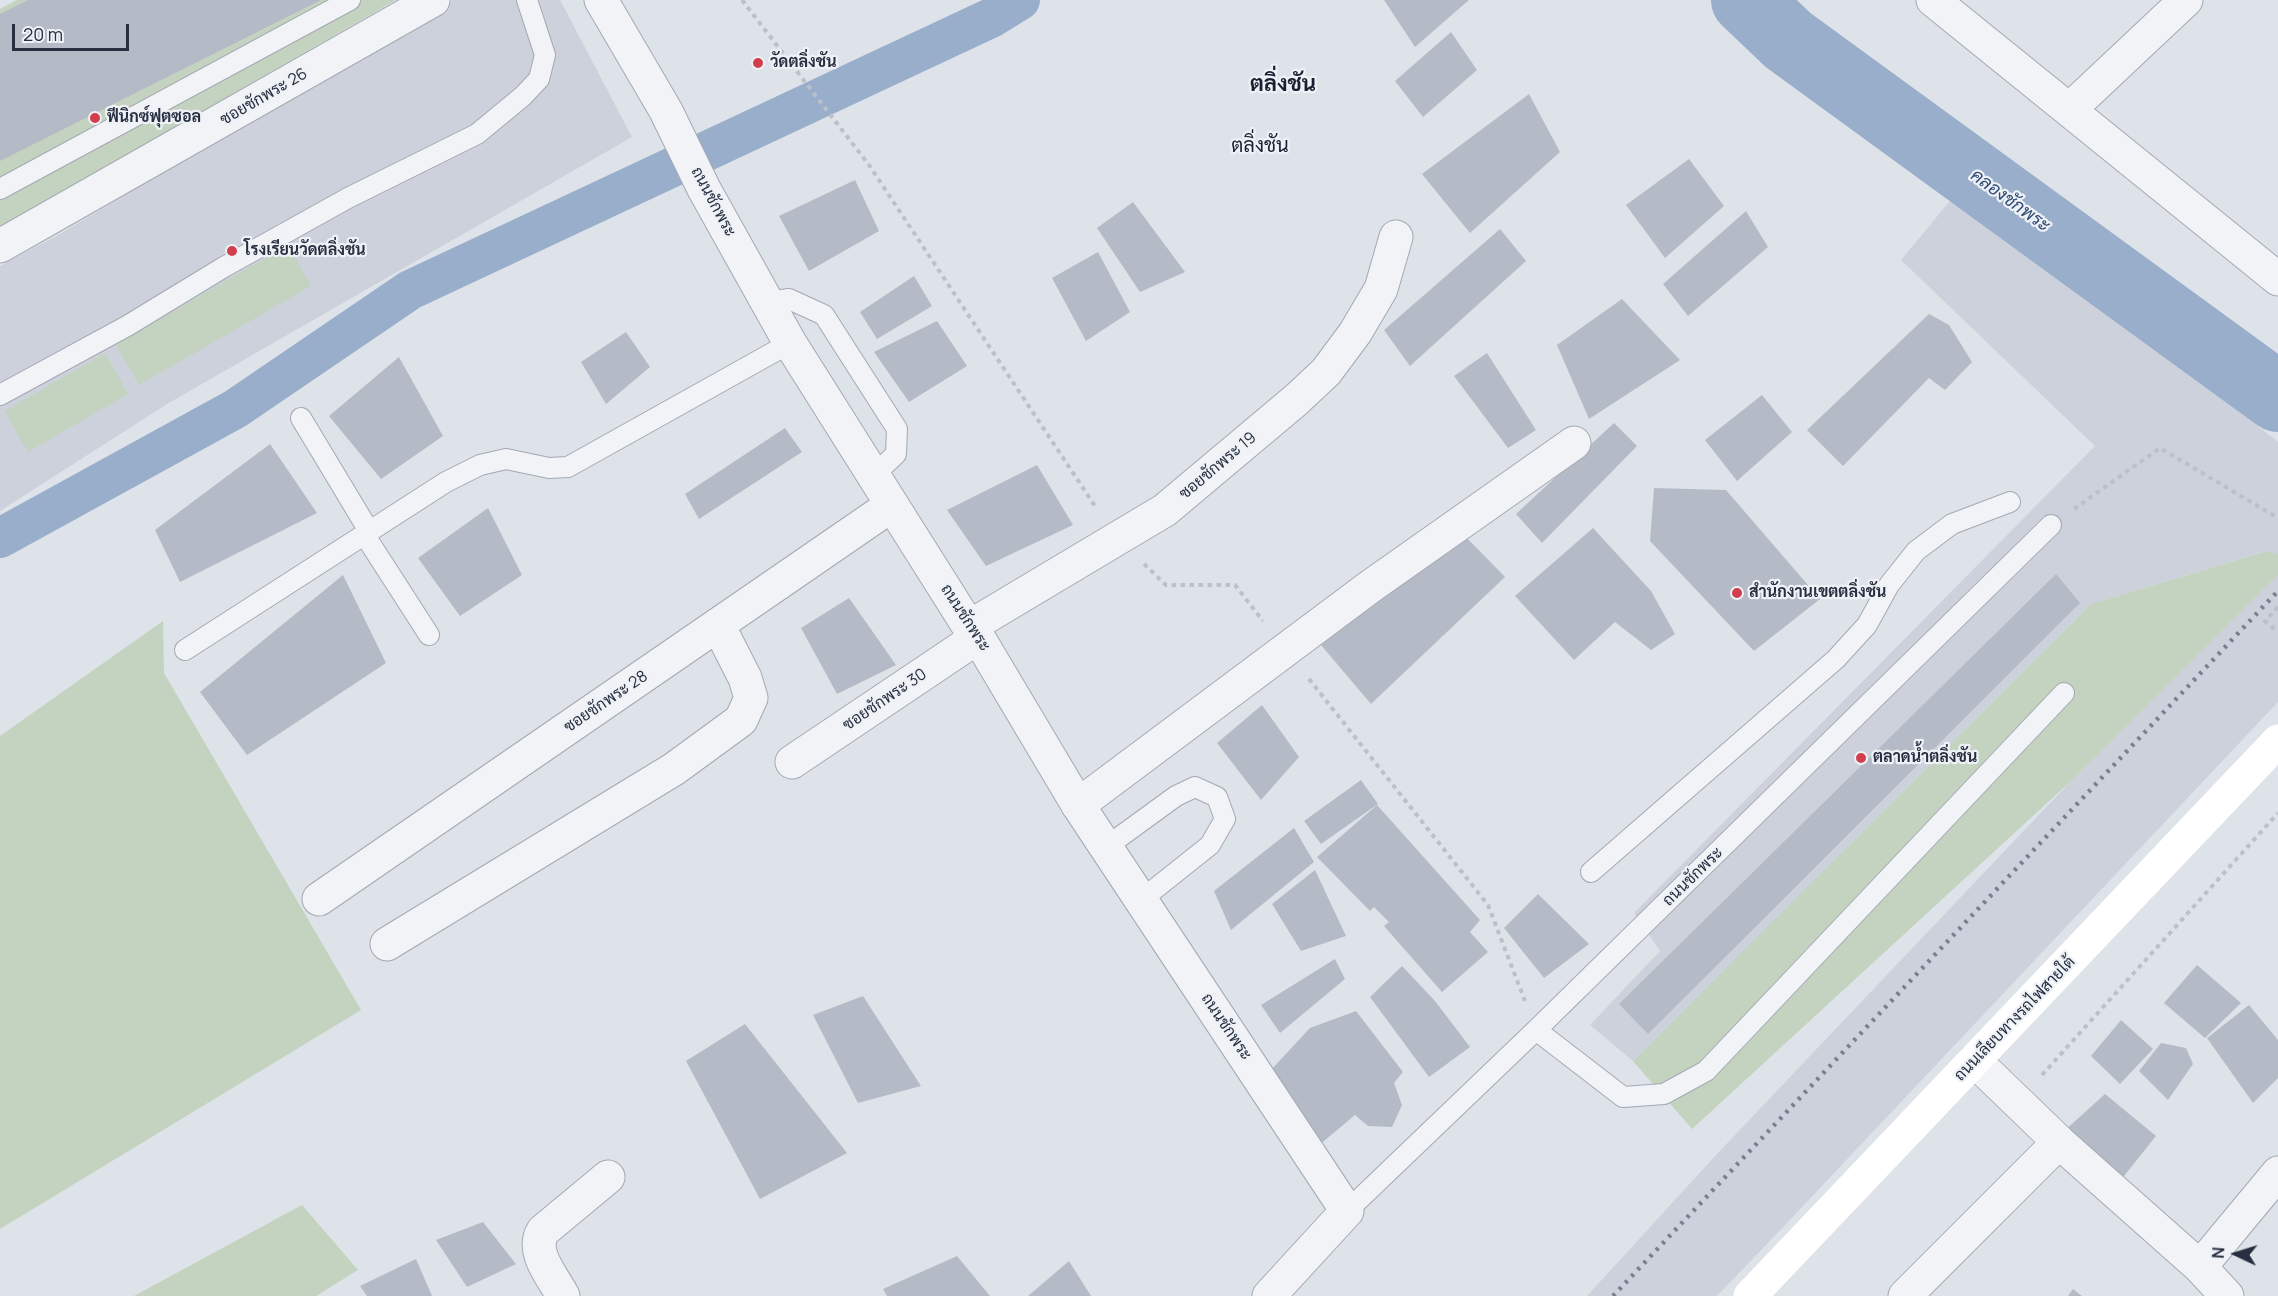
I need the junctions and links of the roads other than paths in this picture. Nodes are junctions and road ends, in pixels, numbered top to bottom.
1 (350, 0) edge
2 (433, 0) edge
3 (527, 0) edge
4 (601, 0) edge
5 (1933, 0) edge
6 (2186, 0) edge
7 (2069, 110) junction
8 (0, 189) edge
9 (1396, 237) dead end
10 (0, 246) edge
11 (2278, 279) edge
12 (768, 302) junction
13 (790, 343) junction
14 (0, 395) edge
15 (302, 418) dead end
16 (1574, 442) dead end
17 (874, 475) junction
18 (2010, 502) dead end
19 (892, 505) junction
20 (2051, 525) road end
21 (367, 532) junction
22 (718, 625) junction
23 (974, 632) junction
24 (429, 635) dead end
25 (185, 650) dead end
26 (2064, 693) dead end
27 (2278, 741) edge
28 (792, 762) dead end
29 (1078, 805) junction
30 (1106, 847) junction
31 (1591, 872) dead end
32 (319, 899) dead end
33 (1141, 900) junction
34 (387, 944) dead end
35 (1536, 1030) junction
36 (1981, 1055) junction
37 (2059, 1142) junction
38 (2278, 1173) edge
39 (608, 1177) dead end
40 (1347, 1211) junction
41 (2200, 1267) junction
42 (563, 1296) edge
43 (1269, 1296) edge
44 (1750, 1296) edge
45 (1905, 1296) edge
46 (2227, 1296) edge

1 - 8 lane
2 - 10 street, ซอยชักพระ 26
3 - 14 lane
4 - 12 street, ถนนชักพระ
5 - 7 street
6 - 7 street
7 - 11 street
9 - 23 street, ซอยชักพระ 19
12 - 13 street, ถนนชักพระ
12 - 17 lane
13 - 17 street, ถนนชักพระ
13 - 21 lane
15 - 21 lane
16 - 29 street
17 - 19 street, ถนนชักพระ
18 - 31 lane
19 - 22 street, ซอยชักพระ 28
19 - 23 street, ถนนชักพระ
20 - 35 lane, ถนนชักพระ
21 - 24 lane
21 - 25 lane
22 - 32 street, ซอยชักพระ 28
22 - 34 street
23 - 28 street, ซอยชักพระ 30
23 - 29 street, ถนนชักพระ
26 - 35 lane
27 - 36 main road, ถนนเลียบทางรถไฟสายใต้
29 - 30 street, ถนนชักพระ
30 - 33 street, ถนนชักพระ
30 - 33 lane
33 - 40 street, ถนนชักพระ
35 - 40 lane, ถนนชักพระ
36 - 37 street
36 - 44 main road, ถนนเลียบทางรถไฟสายใต้
37 - 41 street
37 - 45 street
38 - 41 street
39 - 42 street
40 - 43 street
41 - 46 street

